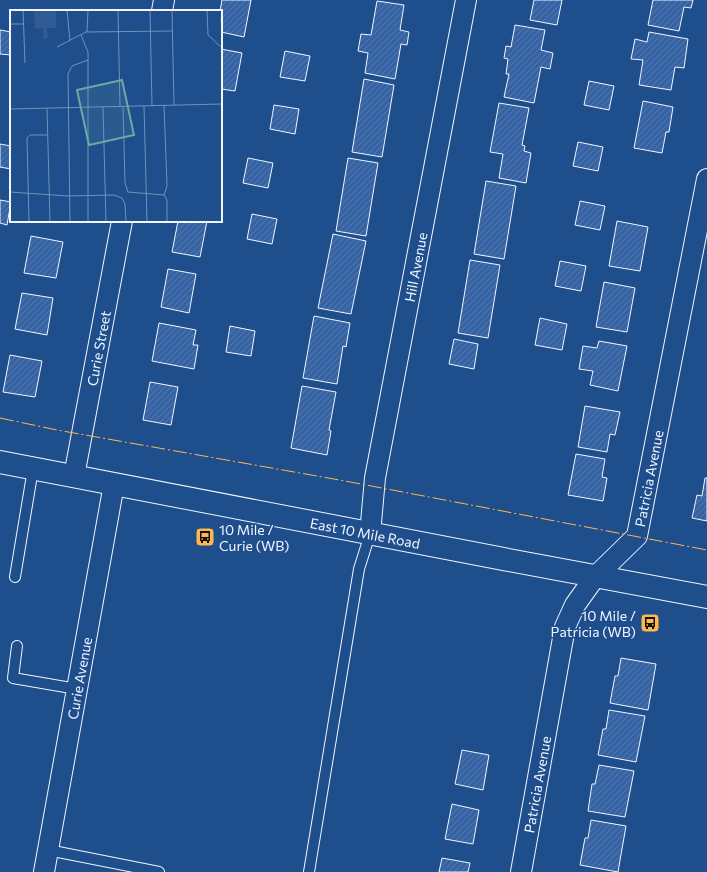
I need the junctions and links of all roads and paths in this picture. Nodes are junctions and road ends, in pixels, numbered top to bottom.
1 (164, 0) edge
2 (466, 0) edge
3 (162, 10) edge
4 (707, 179) edge
5 (122, 222) edge
6 (0, 462) edge
7 (33, 469) junction
8 (74, 476) junction
9 (114, 484) junction
10 (370, 534) junction
11 (15, 577) dead end
12 (595, 577) junction
13 (707, 598) edge
14 (17, 646) dead end
15 (77, 689) junction
16 (48, 850) junction
17 (44, 872) edge
18 (159, 872) edge
19 (309, 872) edge
20 (520, 872) edge

1 - 3 street
2 - 10 street, Hill Avenue
4 - 12 street, Patricia Avenue
5 - 8 street, Curie Street
6 - 7 main road, East 10 Mile Road
7 - 8 main road, East 10 Mile Road
7 - 11 lane
8 - 9 main road, East 10 Mile Road
9 - 10 main road, East 10 Mile Road
9 - 15 street, Curie Avenue
10 - 12 main road, East 10 Mile Road
10 - 19 lane
12 - 13 main road, East 10 Mile Road
12 - 20 street, Patricia Avenue
14 - 15 lane
15 - 16 street, Curie Avenue
16 - 17 street, Curie Avenue
16 - 18 lane

